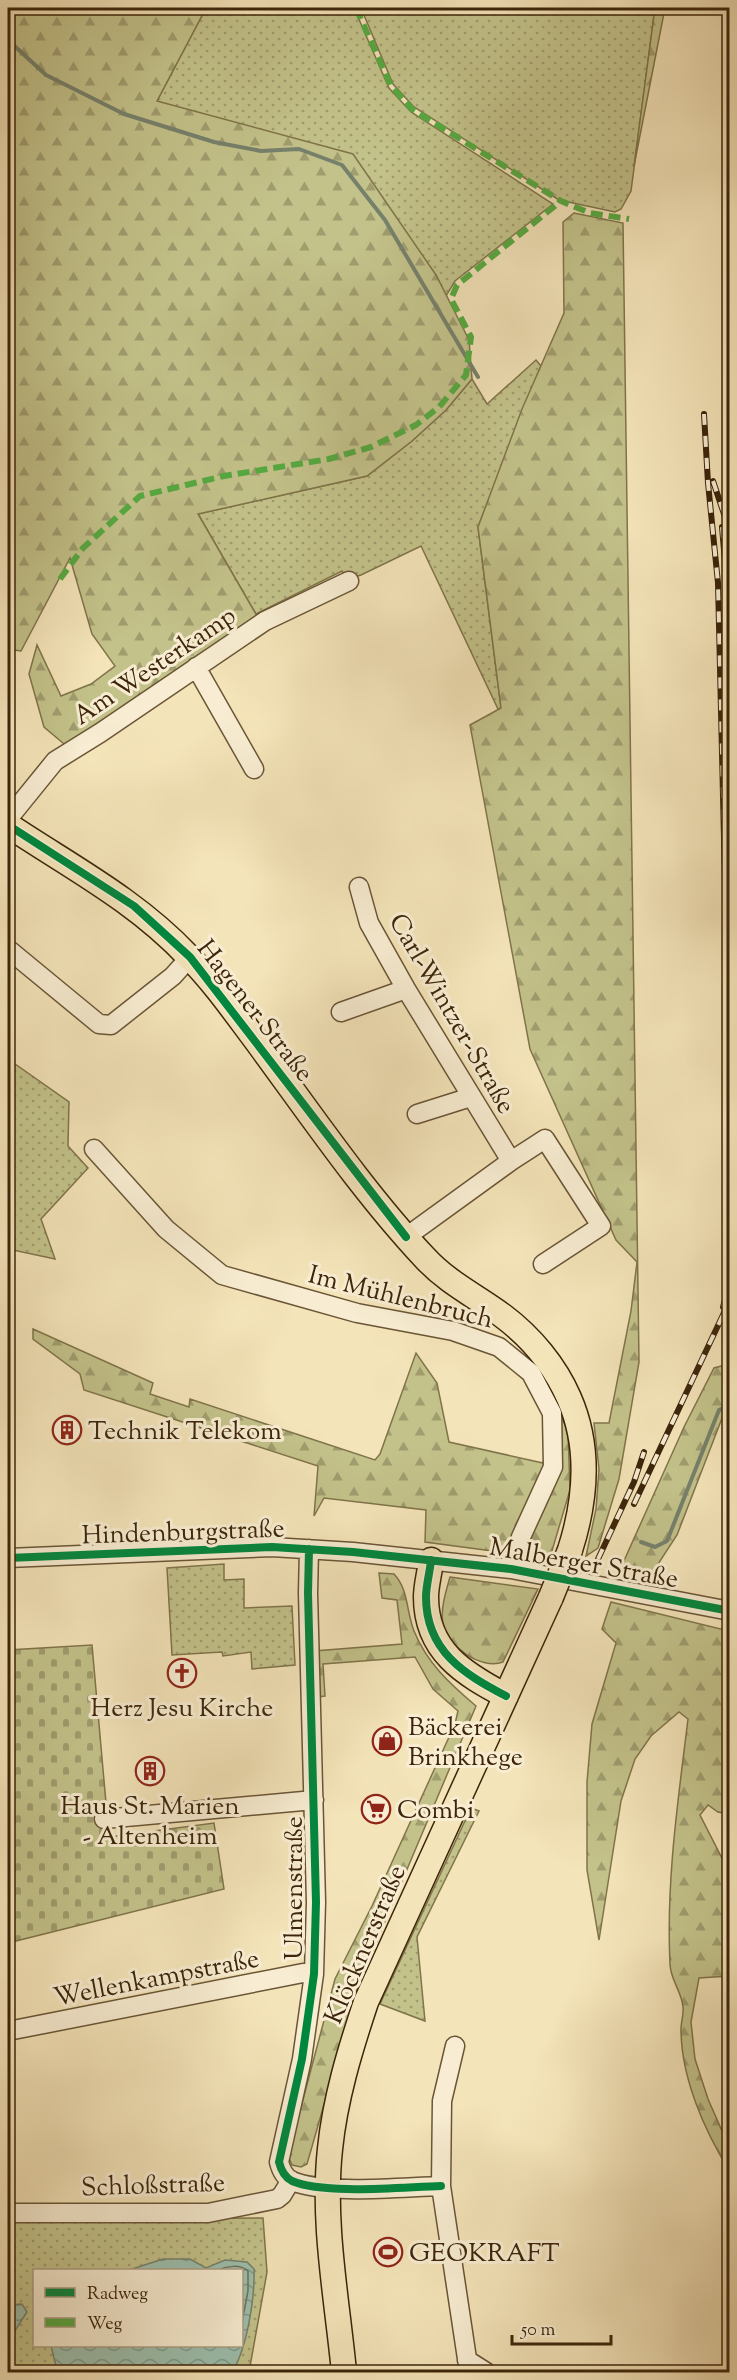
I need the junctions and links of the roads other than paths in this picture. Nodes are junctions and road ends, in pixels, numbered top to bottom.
1 (349, 581) dead end
2 (196, 667) junction
3 (254, 770) dead end
4 (10, 830) edge
5 (359, 887) dead end
6 (8, 950) edge
7 (190, 957) junction
8 (406, 990) junction
9 (341, 1012) dead end
10 (471, 1096) junction
11 (417, 1114) dead end
12 (94, 1149) dead end
13 (511, 1161) junction
14 (406, 1237) junction
15 (543, 1264) dead end
16 (309, 1550) junction
17 (8, 1558) edge
18 (431, 1560) junction
19 (511, 1569) junction
20 (729, 1611) edge
21 (506, 1696) junction
22 (314, 1800) junction
23 (104, 1820) dead end
24 (314, 1974) junction
25 (8, 2031) edge
26 (455, 2046) dead end
27 (291, 2180) junction
28 (441, 2186) junction
29 (327, 2188) junction
30 (8, 2213) edge
31 (468, 2367) edge
32 (344, 2373) edge
33 (486, 2373) edge

1 - 2 street, Am Westerkamp
2 - 3 street
2 - 4 street, Am Westerkamp
4 - 7 main road, Hagener Straße
5 - 8 street, Carl-Wintzer-Straße
6 - 7 street
7 - 14 main road, Hagener Straße
8 - 9 street
8 - 10 street, Carl-Wintzer-Straße
10 - 11 street
10 - 13 street, Carl-Wintzer-Straße
12 - 19 street, Im Mühlenbruch
13 - 14 street
13 - 15 street
14 - 21 main road, Hagener Straße, bridge
16 - 17 street, Hindenburgstraße
16 - 18 street, Hindenburgstraße
16 - 22 street, Ulmenstraße
18 - 19 street, Malberger Straße
18 - 21 main road
19 - 20 street, Malberger Straße
21 - 29 main road, Klöcknerstraße
22 - 23 street
22 - 24 street, Ulmenstraße
24 - 25 street, Wellenkampstraße
24 - 27 street, Ulmenstraße
26 - 28 street
27 - 29 street
27 - 30 street, Schloßstraße
28 - 29 street
28 - 31 street
29 - 32 main road, Klöcknerstraße
31 - 33 street

